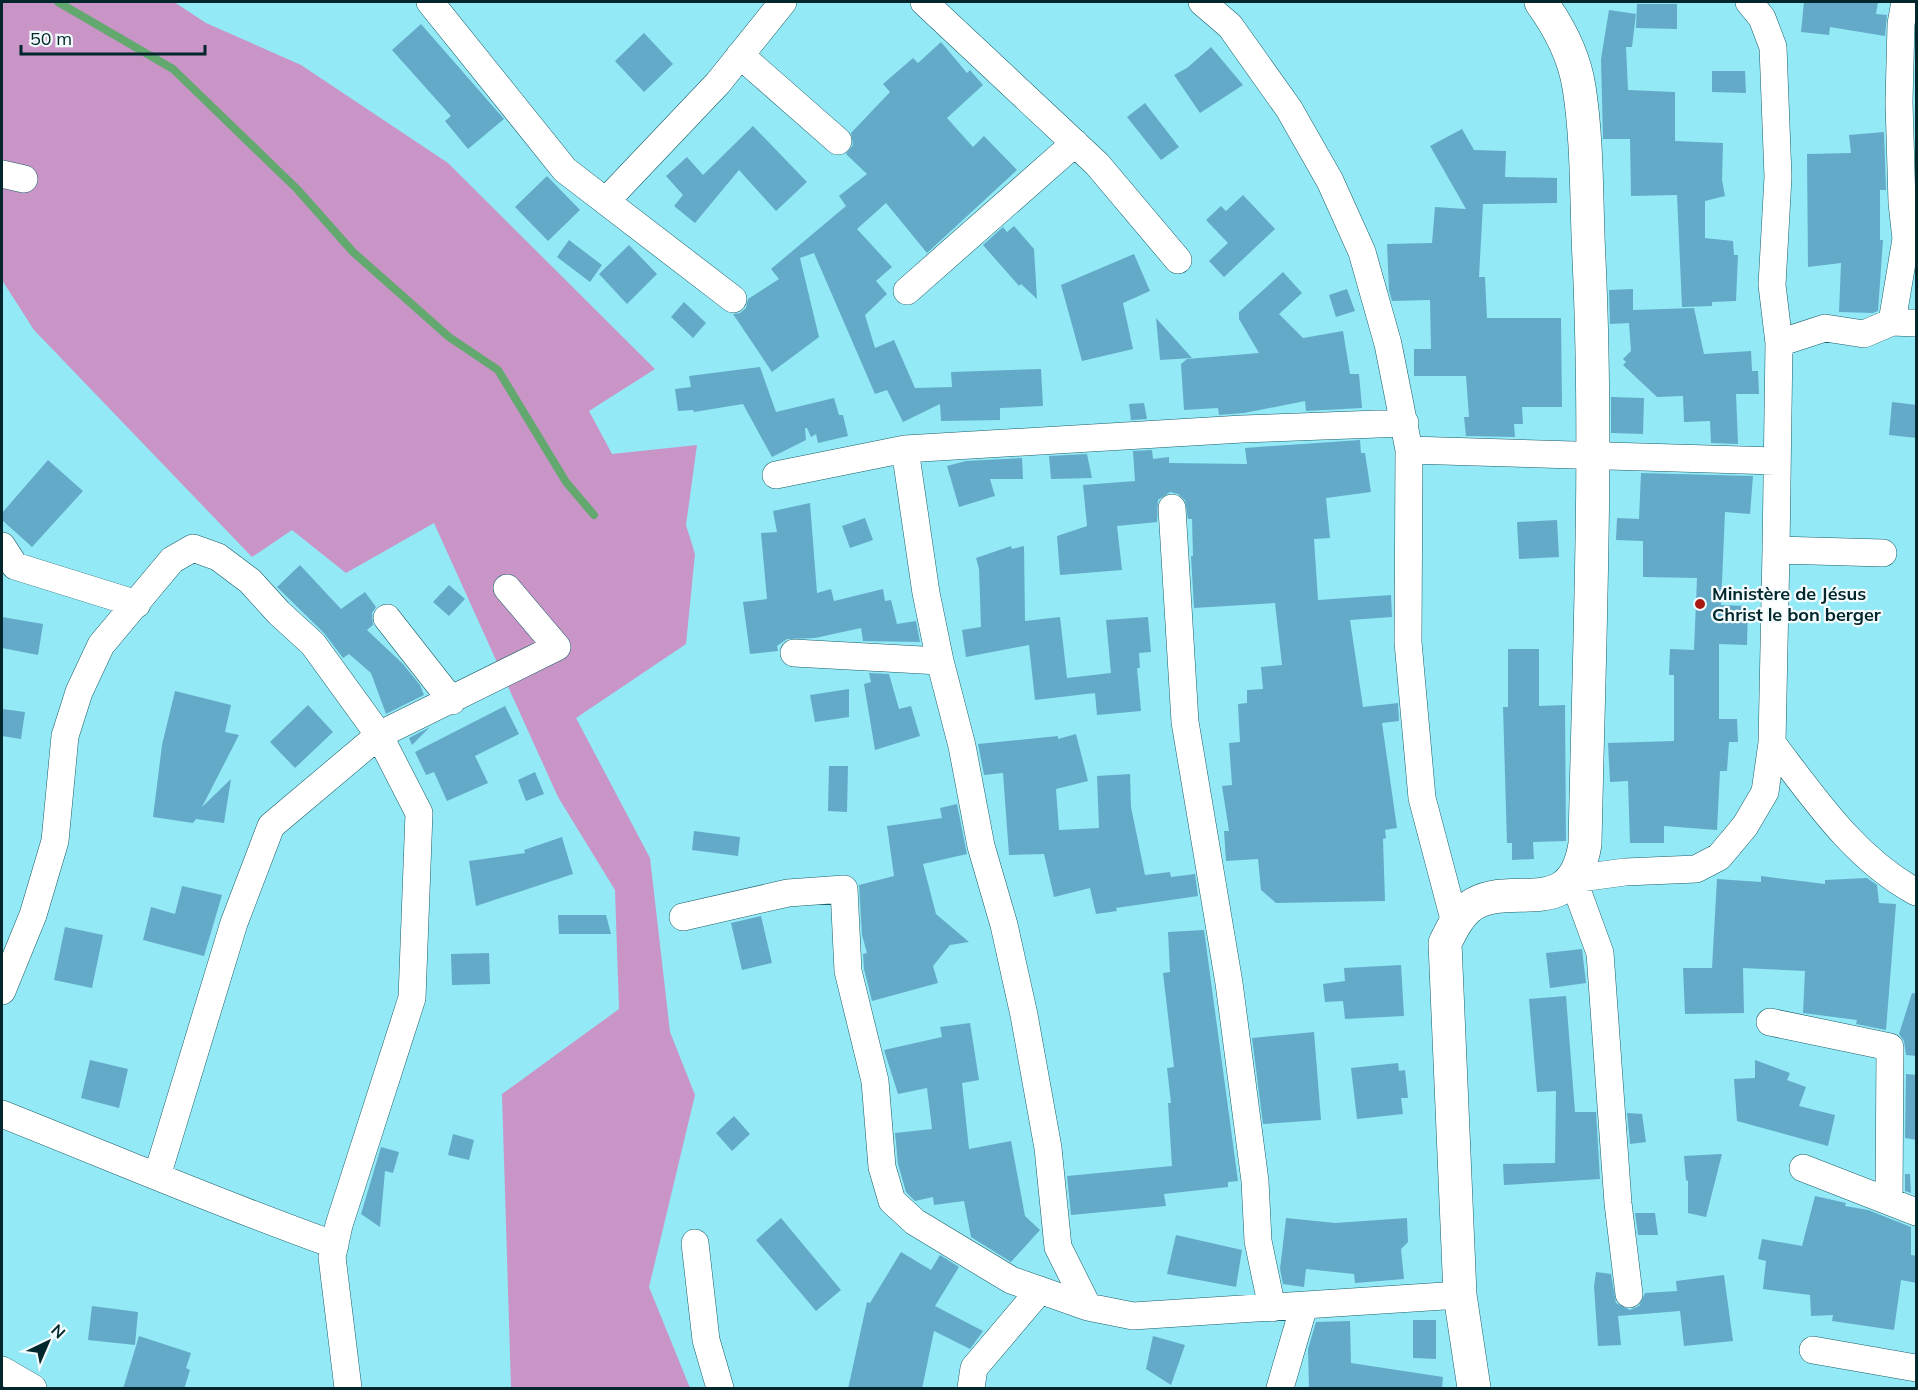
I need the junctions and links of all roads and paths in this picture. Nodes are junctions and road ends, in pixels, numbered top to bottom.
1 (783, 2) edge
2 (924, 2) edge
3 (1202, 2) edge
4 (1541, 2) edge
5 (1749, 2) edge
6 (1905, 2) edge
7 (440, 5) edge
8 (740, 55) junction
9 (838, 141) dead end
10 (1075, 143) junction
11 (606, 201) junction
12 (1178, 260) dead end
13 (907, 291) dead end
14 (733, 299) dead end
15 (1904, 323) edge
16 (1779, 343) junction
17 (1405, 423) junction
18 (905, 449) junction
19 (1409, 450) junction
20 (1593, 457) junction
21 (1776, 461) junction
22 (776, 475) dead end
23 (1172, 508) dead end
24 (2, 546) edge
25 (1776, 550) junction
26 (1883, 553) dead end
27 (507, 588) dead end
28 (137, 604) junction
29 (387, 618) dead end
30 (794, 653) dead end
31 (940, 661) junction
32 (452, 701) junction
33 (379, 735) junction
34 (1772, 743) junction
35 (1574, 879) junction
36 (1917, 892) edge
37 (684, 917) dead end
38 (1455, 923) junction
39 (2, 991) edge
40 (1770, 1022) dead end
41 (2, 1114) edge
42 (1803, 1168) dead end
43 (158, 1176) junction
44 (1889, 1201) junction
45 (1917, 1212) edge
46 (694, 1242) dead end
47 (335, 1245) junction
48 (1040, 1290) junction
49 (1629, 1294) dead end
50 (1460, 1295) junction
51 (1304, 1306) junction
52 (1088, 1307) junction
53 (1272, 1308) junction
54 (1813, 1350) dead end
55 (1917, 1368) edge
56 (2, 1370) edge
57 (33, 1389) edge
58 (348, 1389) edge
59 (720, 1389) edge
60 (971, 1389) edge
61 (1280, 1389) edge
62 (1474, 1389) edge

1 - 8 street
2 - 10 street
3 - 17 street
4 - 20 street
5 - 16 street
6 - 15 street
7 - 11 street
8 - 9 street
8 - 11 street
10 - 12 street
10 - 13 street
11 - 14 street
15 - 16 street
16 - 21 street
17 - 18 street
17 - 19 street
18 - 22 street
18 - 31 street
19 - 20 street
19 - 38 street
20 - 21 street
20 - 35 street
21 - 25 street
23 - 53 street
24 - 28 street
25 - 26 street
25 - 34 street
27 - 32 street
28 - 33 street
28 - 39 street
29 - 32 street
30 - 31 street
31 - 52 street
32 - 33 street
33 - 43 street
33 - 47 street
34 - 35 street
34 - 36 street
35 - 38 street
35 - 49 street
37 - 48 street
38 - 50 street
40 - 44 street
41 - 43 street
42 - 44 street
43 - 47 street
44 - 45 street
46 - 59 street
47 - 58 street
48 - 52 street
48 - 60 street
50 - 51 street
50 - 62 street
51 - 53 street
51 - 61 street
52 - 53 street
54 - 55 street
56 - 57 street

